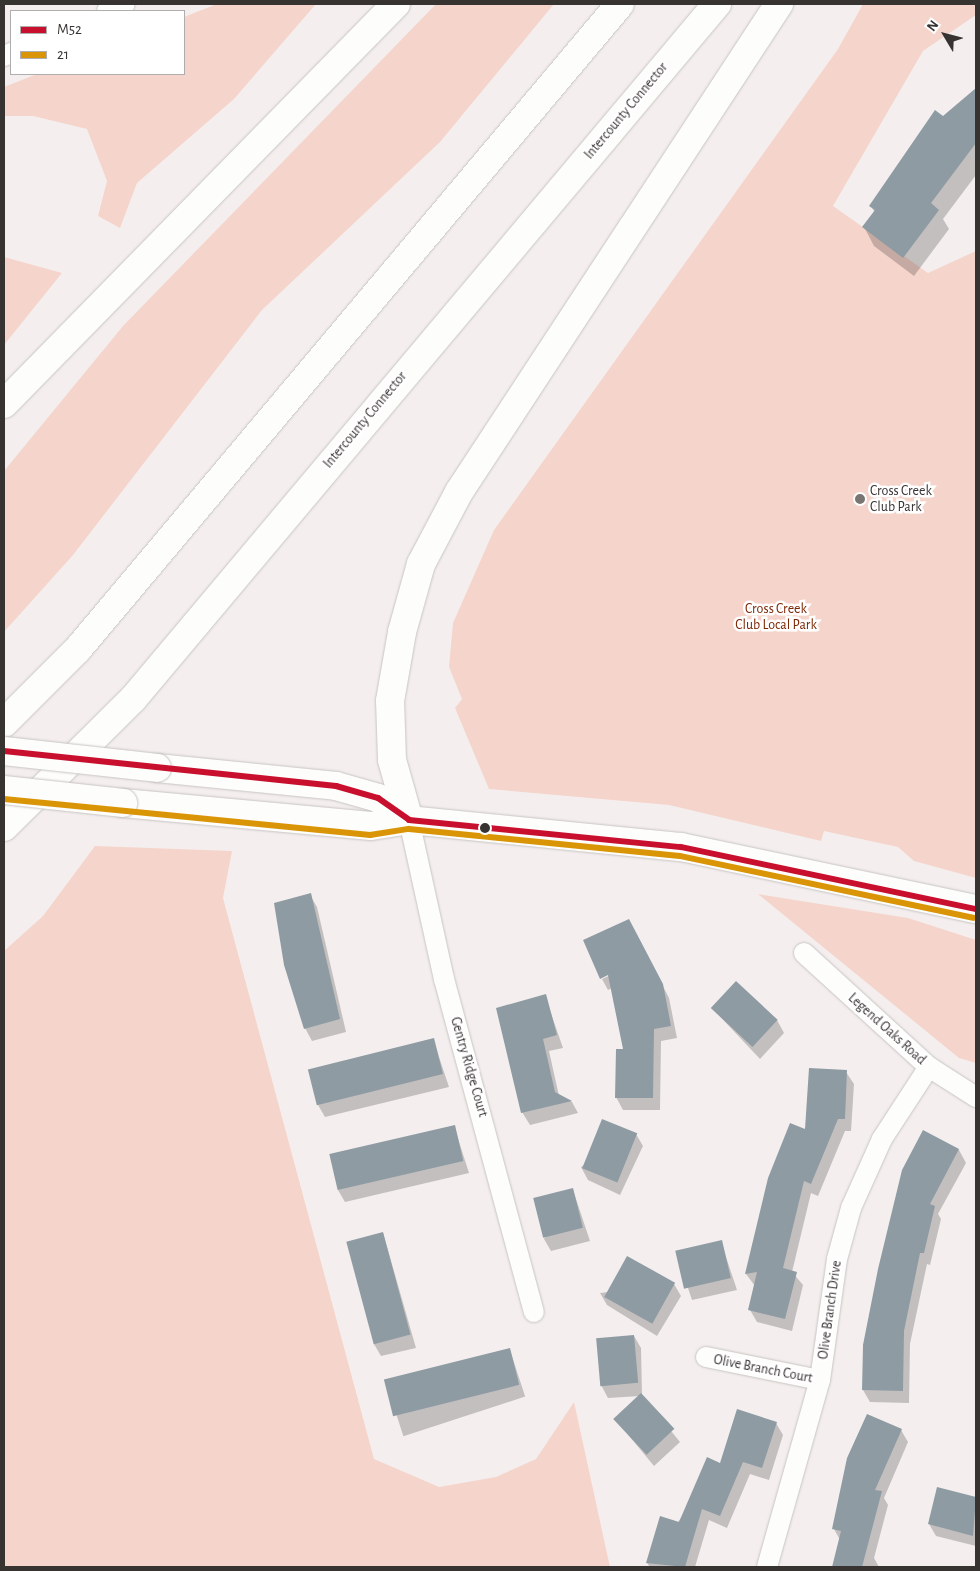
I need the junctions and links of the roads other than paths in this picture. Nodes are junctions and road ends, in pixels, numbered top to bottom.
1 (125, 4) edge
2 (396, 4) edge
3 (620, 4) edge
4 (717, 4) edge
5 (779, 4) edge
6 (110, 10) edge
7 (4, 404) edge
8 (4, 723) edge
9 (4, 751) edge
10 (4, 790) edge
11 (409, 820) junction
12 (4, 828) edge
13 (976, 908) edge
14 (804, 953) dead end
15 (929, 1067) junction
16 (976, 1097) edge
17 (534, 1312) dead end
18 (706, 1357) dead end
19 (820, 1380) junction
20 (767, 1567) edge

1 - 6 street
2 - 7 main road
3 - 8 main road
4 - 12 main road, Intercounty Connector
5 - 11 main road
9 - 11 main road, bridge
10 - 11 main road, bridge
11 - 13 main road
11 - 17 street, Gentry Ridge Court
14 - 15 street, Legend Oaks Road
15 - 16 street, Legend Oaks Road
15 - 19 street, Olive Branch Drive
18 - 19 street, Olive Branch Court
19 - 20 street, Olive Branch Drive

